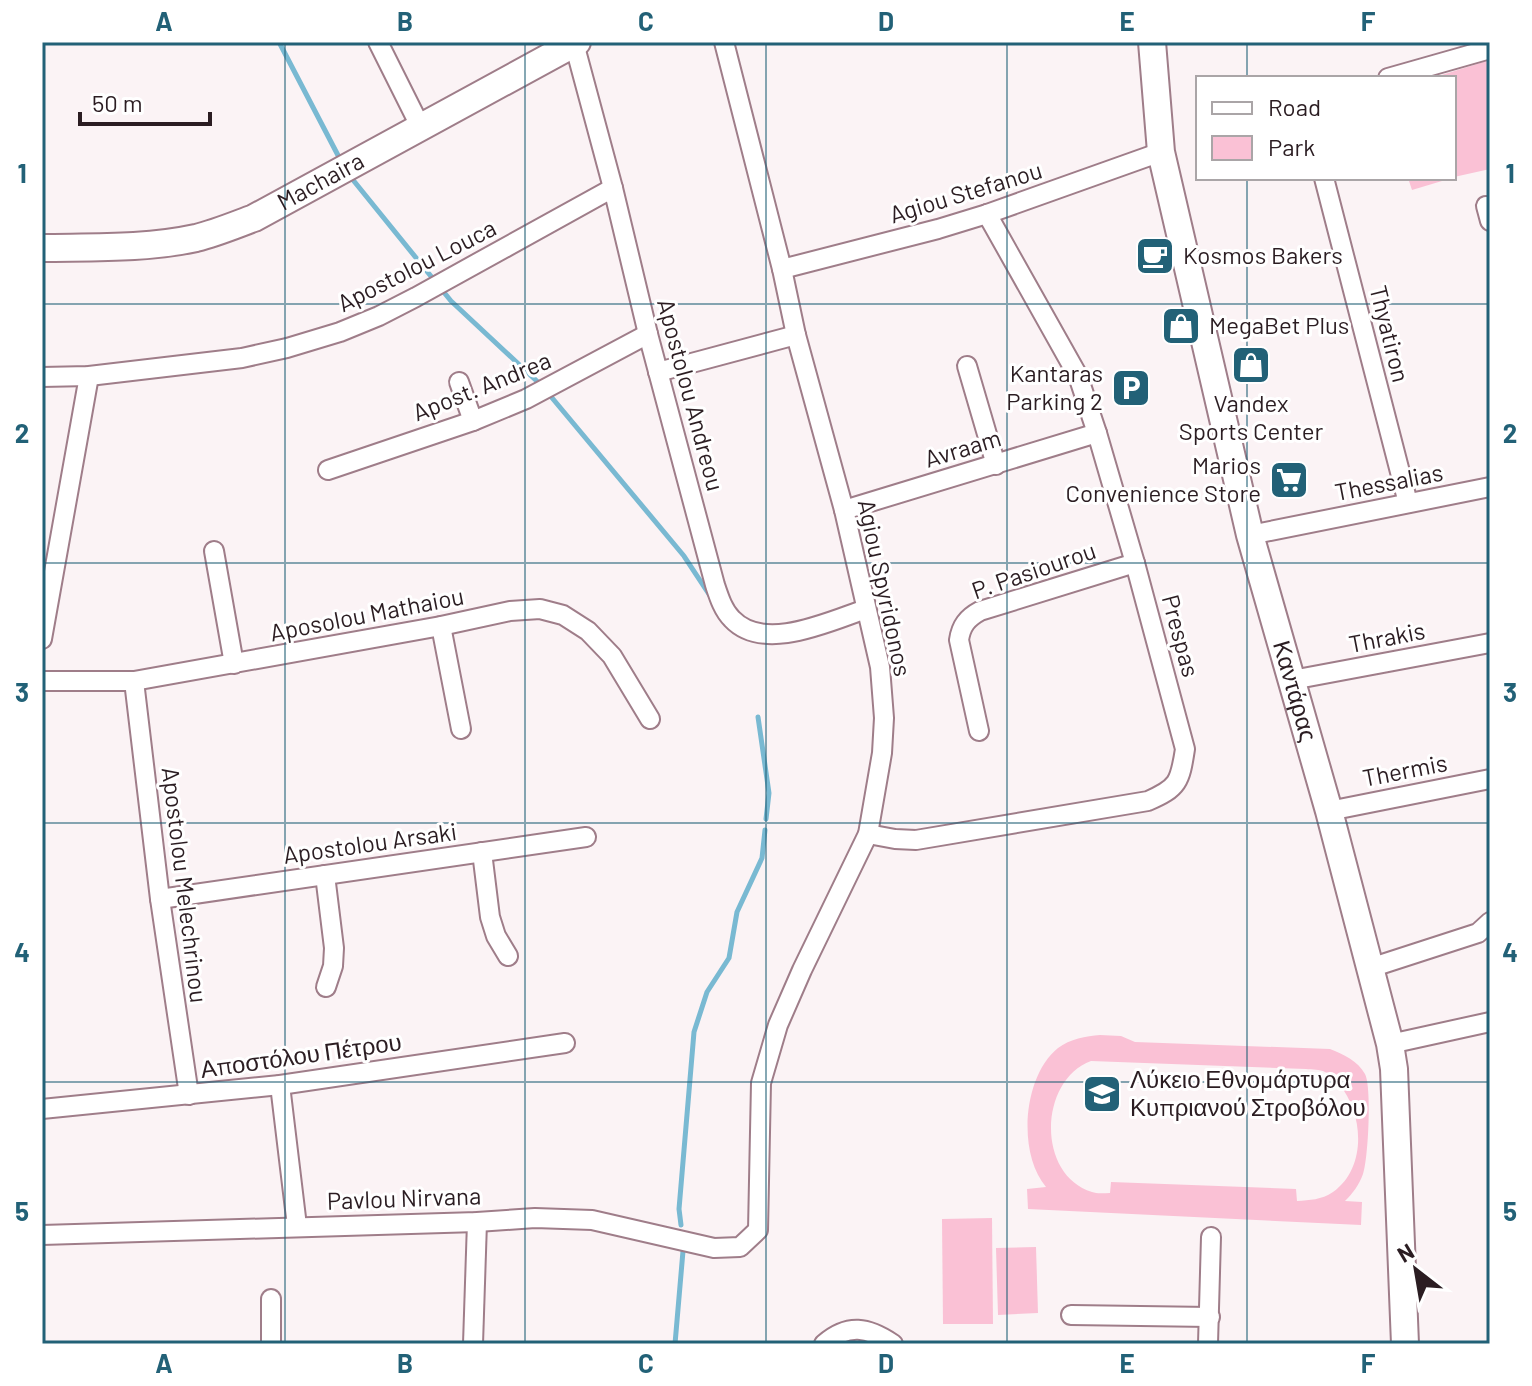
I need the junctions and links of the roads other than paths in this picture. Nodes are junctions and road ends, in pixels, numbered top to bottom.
1 (378, 42) edge
2 (724, 42) edge
3 (1152, 42) edge
4 (576, 43) edge
5 (1490, 49) edge
6 (1395, 76) edge
7 (421, 128) junction
8 (1161, 152) junction
9 (1325, 180) edge
10 (613, 188) junction
11 (987, 214) junction
12 (42, 248) edge
13 (782, 269) junction
14 (648, 334) junction
15 (796, 335) junction
16 (967, 366) dead end
17 (658, 372) junction
18 (89, 376) junction
19 (42, 377) edge
20 (459, 382) dead end
21 (473, 421) junction
22 (1097, 433) junction
23 (996, 465) junction
24 (328, 470) dead end
25 (1490, 487) edge
26 (1408, 503) junction
27 (844, 510) junction
28 (1250, 535) junction
29 (214, 551) dead end
30 (1135, 563) junction
31 (866, 609) junction
32 (441, 626) junction
33 (42, 639) edge
34 (1490, 643) edge
35 (234, 664) junction
36 (1292, 680) junction
37 (42, 681) edge
38 (134, 681) junction
39 (650, 719) dead end
40 (461, 729) dead end
41 (979, 731) dead end
42 (1490, 779) edge
43 (1329, 811) junction
44 (868, 834) junction
45 (586, 837) dead end
46 (482, 852) junction
47 (325, 875) junction
48 (160, 899) junction
49 (1490, 922) edge
50 (508, 956) dead end
51 (1370, 968) junction
52 (326, 987) dead end
53 (1490, 1022) edge
54 (565, 1043) dead end
55 (1390, 1044) junction
56 (280, 1085) junction
57 (189, 1095) junction
58 (42, 1109) edge
59 (477, 1222) junction
60 (297, 1226) junction
61 (758, 1230) joint
62 (42, 1235) edge
63 (1211, 1237) dead end
64 (271, 1299) dead end
65 (1071, 1315) dead end
66 (1210, 1317) junction
67 (271, 1344) edge
68 (473, 1344) edge
69 (824, 1344) edge
70 (893, 1344) edge
71 (1208, 1344) edge
72 (1405, 1344) edge

1 - 7 street
2 - 13 street, Agiou Spyridonos
3 - 8 street, Καντάρας
4 - 7 street, Machaira
4 - 10 street, Apostolou Andreou
5 - 6 street
7 - 12 street, Machaira
8 - 11 street, Agiou Stefanou
8 - 28 street, Καντάρας
9 - 26 street, Thyatiron
10 - 14 street, Apostolou Andreou
10 - 18 street, Apostolou Louca
11 - 13 street, Agiou Stefanou
11 - 22 street, Prespas
13 - 15 street, Agiou Spyridonos
14 - 17 street, Apostolou Andreou
14 - 21 street, Apost. Andrea
15 - 17 street
15 - 27 street, Agiou Spyridonos
16 - 23 street
17 - 31 street, Apostolou Andreou
18 - 19 street, Apostolou Louca
18 - 33 street
20 - 21 street
21 - 24 street, Apost. Andrea
22 - 23 street, Avraam
22 - 30 street, Prespas
23 - 27 street, Avraam
25 - 26 street, Thessalias
26 - 28 street, Thessalias
27 - 31 street, Agiou Spyridonos
28 - 36 street, Καντάρας
29 - 35 street
30 - 41 street, P. Pasiourou
30 - 44 street, Prespas
31 - 44 street, Agiou Spyridonos
32 - 35 street, Aposolou Mathaiou
32 - 39 street, Aposolou Mathaiou
32 - 40 street
34 - 36 street, Thrakis
35 - 38 street, Aposolou Mathaiou
36 - 43 street, Καντάρας
37 - 38 street, Aposolou Mathaiou
38 - 48 street, Apostolou Melechrinou
42 - 43 street, Thermis
43 - 51 street, Καντάρας
44 - 61 street, Agiou Spyridonos
45 - 46 street, Apostolou Arsaki
46 - 47 street, Apostolou Arsaki
46 - 50 street
47 - 48 street, Apostolou Arsaki
47 - 52 street
48 - 57 street, Apostolou Melechrinou
49 - 51 street
51 - 55 street, Καντάρας
53 - 55 street
54 - 56 street, Αποστόλου Πέτρου
55 - 72 street, Καντάρας
56 - 57 street, Αποστόλου Πέτρου
56 - 60 street
57 - 58 street, Αποστόλου Πέτρου
59 - 60 street, Pavlou Nirvana
59 - 61 street, Pavlou Nirvana
59 - 68 street
60 - 62 street, Pavlou Nirvana
63 - 66 street
64 - 67 street
65 - 66 street
66 - 71 street
69 - 70 street

